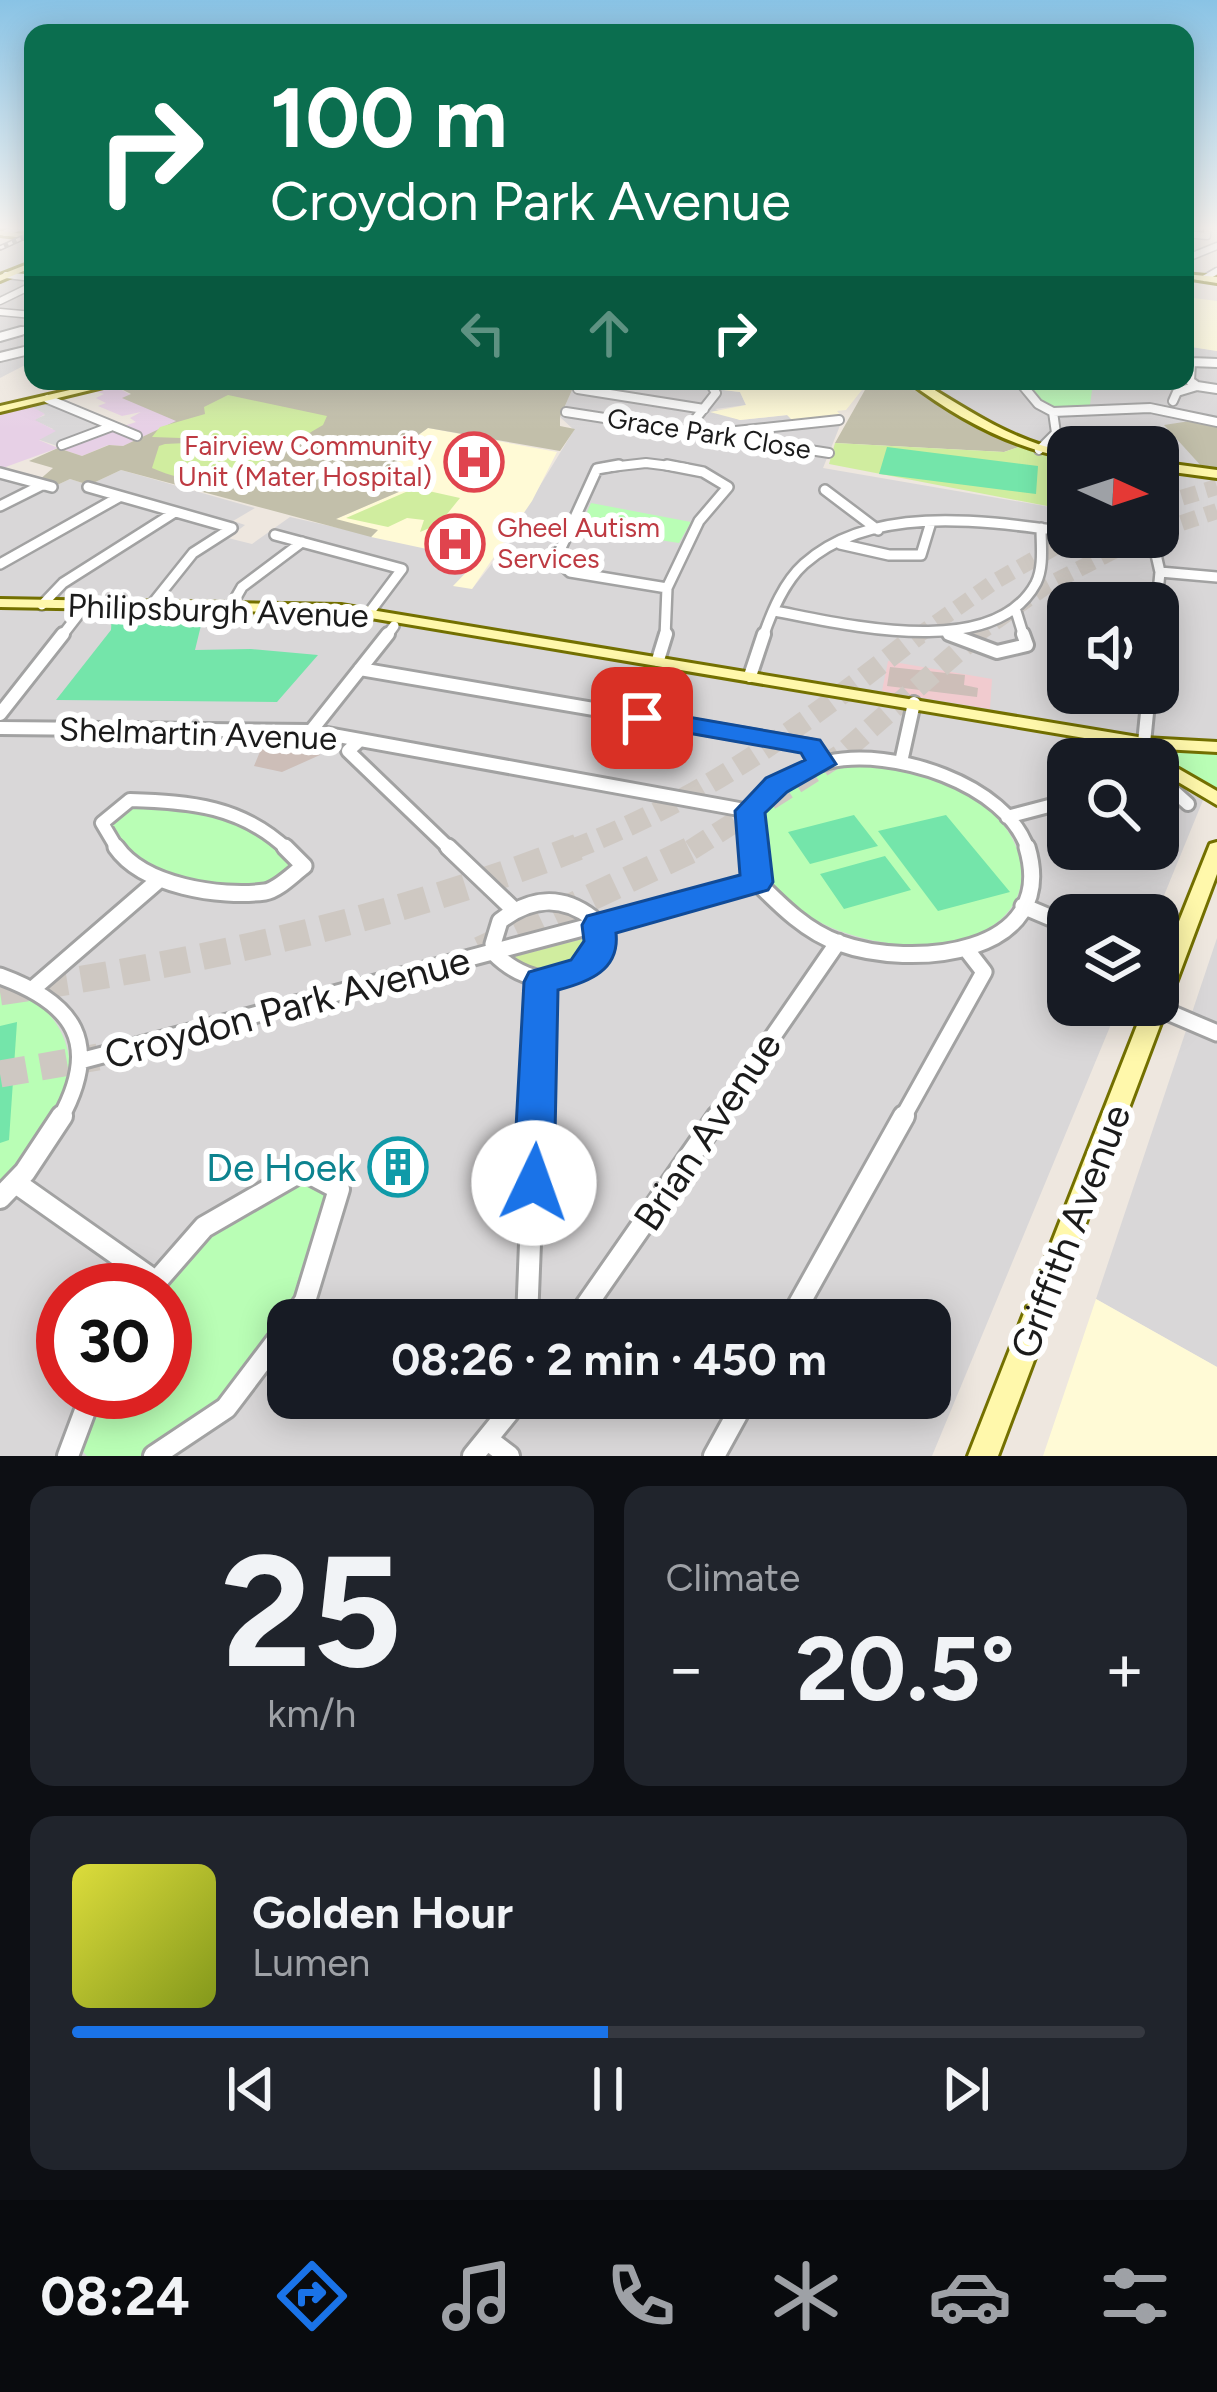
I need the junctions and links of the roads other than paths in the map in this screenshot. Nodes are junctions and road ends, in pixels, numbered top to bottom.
1 (1194, 383) edge
2 (1197, 386) junction
3 (1194, 387) edge
4 (1217, 389) edge
5 (86, 390) edge
6 (605, 390) edge
7 (716, 390) edge
8 (927, 390) edge
9 (1026, 390) edge
10 (1184, 390) edge
11 (48, 399) junction
12 (1169, 404) junction
13 (0, 409) edge
14 (704, 409) junction
15 (566, 412) dead end
16 (1053, 412) junction
17 (588, 415) junction
18 (1217, 422) edge
19 (834, 423) dead end
20 (578, 425) dead end
21 (112, 427) junction
22 (686, 430) junction
23 (137, 436) dead end
24 (719, 436) junction
25 (62, 445) dead end
26 (1039, 450) junction
27 (1047, 451) edge
28 (829, 453) dead end
29 (1179, 469) edge
30 (0, 473) edge
31 (1217, 474) edge
32 (88, 488) dead end
33 (825, 490) dead end
34 (119, 497) junction
35 (0, 506) edge
36 (175, 512) junction
37 (931, 522) junction
38 (1041, 528) junction
39 (1047, 529) edge
40 (878, 530) junction
41 (275, 535) dead end
42 (302, 542) junction
43 (839, 544) junction
44 (1157, 558) edge
45 (0, 564) edge
46 (1160, 572) junction
47 (1217, 577) edge
48 (1159, 582) edge
49 (667, 588) junction
50 (0, 603) edge
51 (42, 604) junction
52 (85, 606) junction
53 (149, 608) junction
54 (230, 608) junction
55 (776, 610) junction
56 (1016, 611) junction
57 (369, 613) junction
58 (394, 626) dead end
59 (939, 631) junction
60 (658, 660) junction
61 (360, 669) junction
62 (750, 676) junction
63 (914, 703) junction
64 (0, 714) edge
65 (0, 728) edge
66 (311, 731) junction
67 (1115, 738) edge
68 (360, 740) junction
69 (1179, 745) edge
70 (1217, 747) edge
71 (901, 762) junction
72 (822, 764) junction
73 (1179, 780) edge
74 (1179, 793) edge
75 (1217, 799) edge
76 (1188, 804) dead end
77 (1047, 807) edge
78 (750, 811) junction
79 (1007, 817) junction
80 (1217, 849) edge
81 (160, 879) junction
82 (757, 882) junction
83 (1023, 906) junction
84 (513, 909) junction
85 (1047, 916) edge
86 (595, 921) junction
87 (1179, 931) edge
88 (838, 943) junction
89 (494, 948) junction
90 (967, 950) junction
91 (0, 976) edge
92 (541, 982) junction
93 (35, 987) junction
94 (1179, 1015) edge
95 (1149, 1026) edge
96 (1217, 1033) edge
97 (80, 1061) junction
98 (16, 1183) junction
99 (0, 1198) edge
100 (122, 1263) edge
101 (172, 1263) edge
102 (306, 1299) edge
103 (527, 1299) edge
104 (592, 1299) edge
105 (802, 1299) edge
106 (267, 1354) edge
107 (82, 1419) edge
108 (504, 1419) edge
109 (734, 1419) edge
110 (481, 1448) edge
111 (68, 1456) edge
112 (154, 1456) edge
113 (509, 1456) edge
114 (714, 1456) edge
115 (983, 1456) edge

1 - 2 street
2 - 3 street
2 - 4 street
5 - 11 street
6 - 14 street
7 - 14 street
8 - 26 street
9 - 16 street
10 - 12 street
11 - 13 street
11 - 21 street
12 - 16 street
12 - 18 street
14 - 22 street
15 - 17 street, Grace Park Close
16 - 26 street
17 - 20 street, Grace Park Close
17 - 22 street, Grace Park Close
19 - 24 street
21 - 23 street
21 - 25 street
22 - 24 street, Grace Park Close
24 - 28 street, Grace Park Close
26 - 27 street
29 - 31 street
30 - 35 street
32 - 34 street
33 - 40 street
34 - 36 street
34 - 45 street
36 - 51 street
36 - 53 street
37 - 38 street
37 - 40 street
37 - 43 street
38 - 39 street
38 - 56 street
40 - 43 street
41 - 42 street
42 - 54 street
42 - 57 street
43 - 55 street
44 - 46 street
46 - 47 street
46 - 48 street
49 - 49 street
49 - 60 street
50 - 51 street, Philipsburgh Avenue
51 - 52 street, Philipsburgh Avenue
52 - 53 street, Philipsburgh Avenue
52 - 64 street
53 - 54 street, Philipsburgh Avenue
54 - 57 street, Philipsburgh Avenue
55 - 59 street
55 - 62 street
56 - 59 street
56 - 59 street
57 - 60 street, Philipsburgh Avenue
58 - 61 street
60 - 62 street, Philipsburgh Avenue
61 - 66 street
61 - 72 street
62 - 63 street, Philipsburgh Avenue
63 - 67 street, Philipsburgh Avenue
63 - 71 street
65 - 66 street, Shelmartin Avenue
66 - 68 street, Shelmartin Avenue
68 - 78 street, Shelmartin Avenue
68 - 84 street
69 - 70 street, Philipsburgh Avenue
71 - 72 street
71 - 79 street
72 - 78 street
73 - 75 street
74 - 76 street
77 - 79 street
78 - 82 street
79 - 83 street
80 - 87 street, Griffith Avenue
81 - 81 street
81 - 93 street
82 - 86 street, Croydon Park Avenue
82 - 88 street
83 - 85 street
83 - 90 street
84 - 86 street
84 - 89 street, Croydon Park Avenue
86 - 89 street, Croydon Park Avenue
86 - 92 street
88 - 90 street
88 - 104 street, Brian Avenue
89 - 92 street, Croydon Park Avenue
89 - 97 street, Croydon Park Avenue
90 - 105 street
91 - 93 street
92 - 103 street
93 - 97 street
94 - 96 street
95 - 115 street, Griffith Avenue
97 - 98 street
98 - 99 street
98 - 100 street
101 - 102 street
106 - 112 street
107 - 111 street
108 - 110 street
109 - 114 street
110 - 113 street

